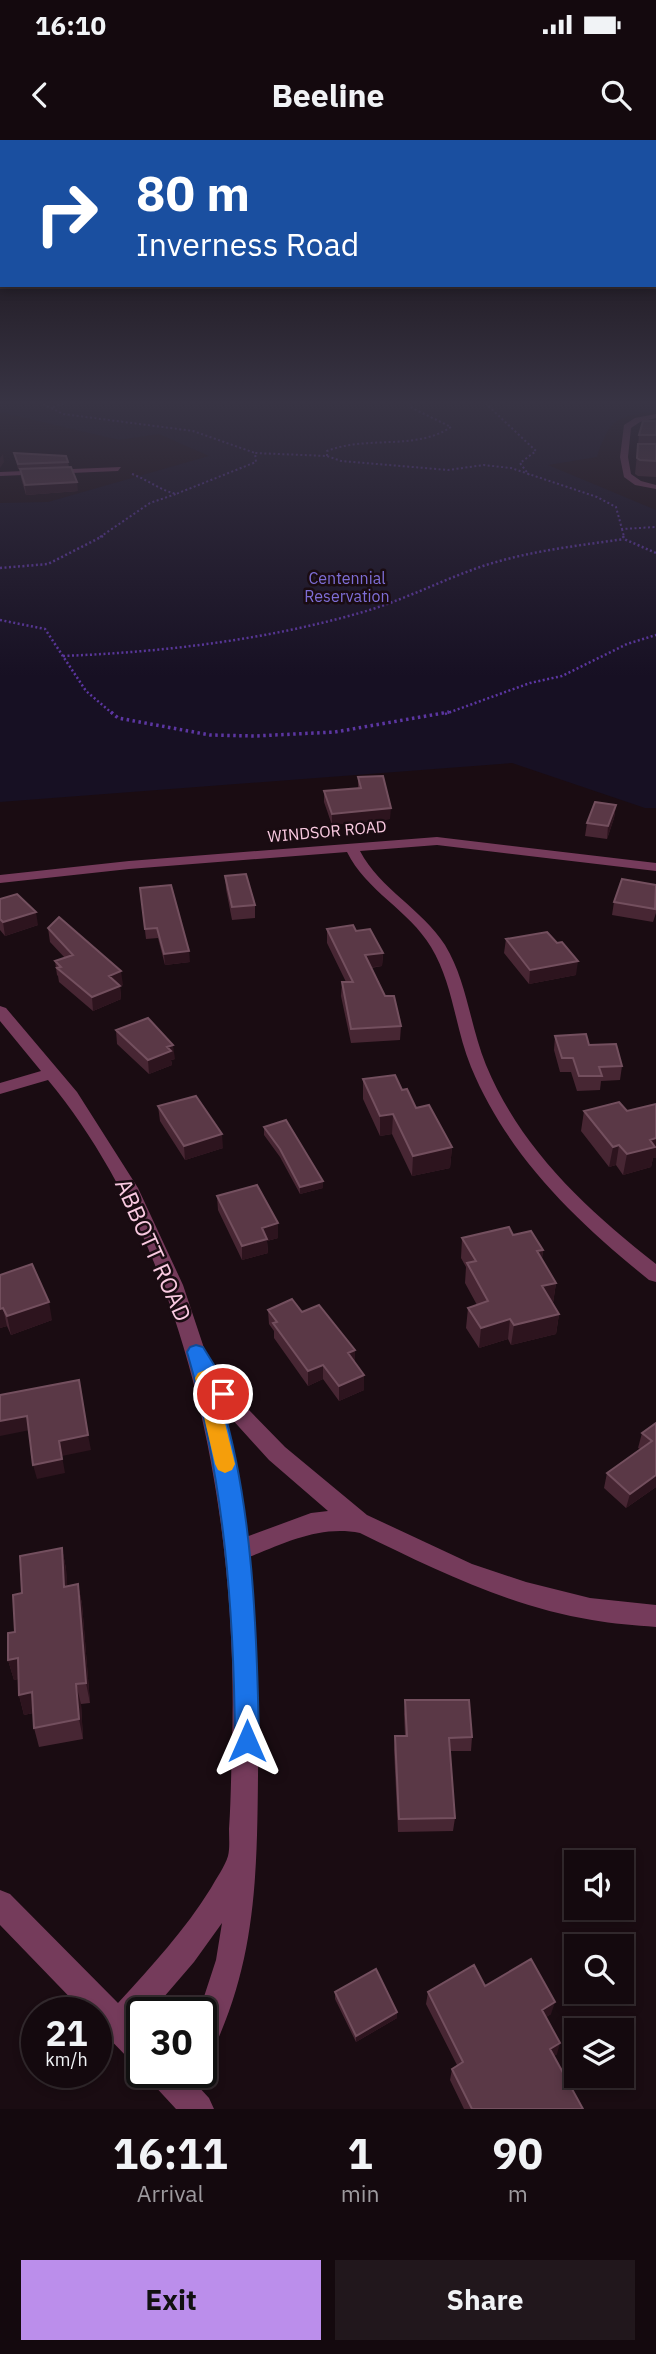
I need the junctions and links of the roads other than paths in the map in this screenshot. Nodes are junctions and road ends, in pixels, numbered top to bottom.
1 (351, 847) junction
2 (656, 867) edge
3 (0, 878) edge
4 (0, 1011) edge
5 (53, 1073) junction
6 (0, 1089) edge
7 (654, 1272) edge
8 (196, 1352) junction
9 (363, 1524) junction
10 (238, 1551) junction
11 (656, 1616) edge
12 (242, 1858) junction
13 (0, 1904) edge
14 (217, 2008) edge
15 (118, 2026) junction
16 (126, 2034) edge
17 (181, 2088) edge
18 (198, 2109) edge

1 - 2 street, WINDSOR ROAD
1 - 3 street, WINDSOR ROAD
1 - 7 street
4 - 5 street, ABBOTT ROAD
5 - 6 street
5 - 8 street, ABBOTT ROAD
8 - 9 street
8 - 10 street, ABBOTT ROAD
9 - 10 street
9 - 11 street
10 - 12 street, ABBOTT ROAD
12 - 14 street, ABBOTT ROAD
12 - 15 street, ABBOTT ROAD
13 - 15 street
15 - 16 street
17 - 18 street

